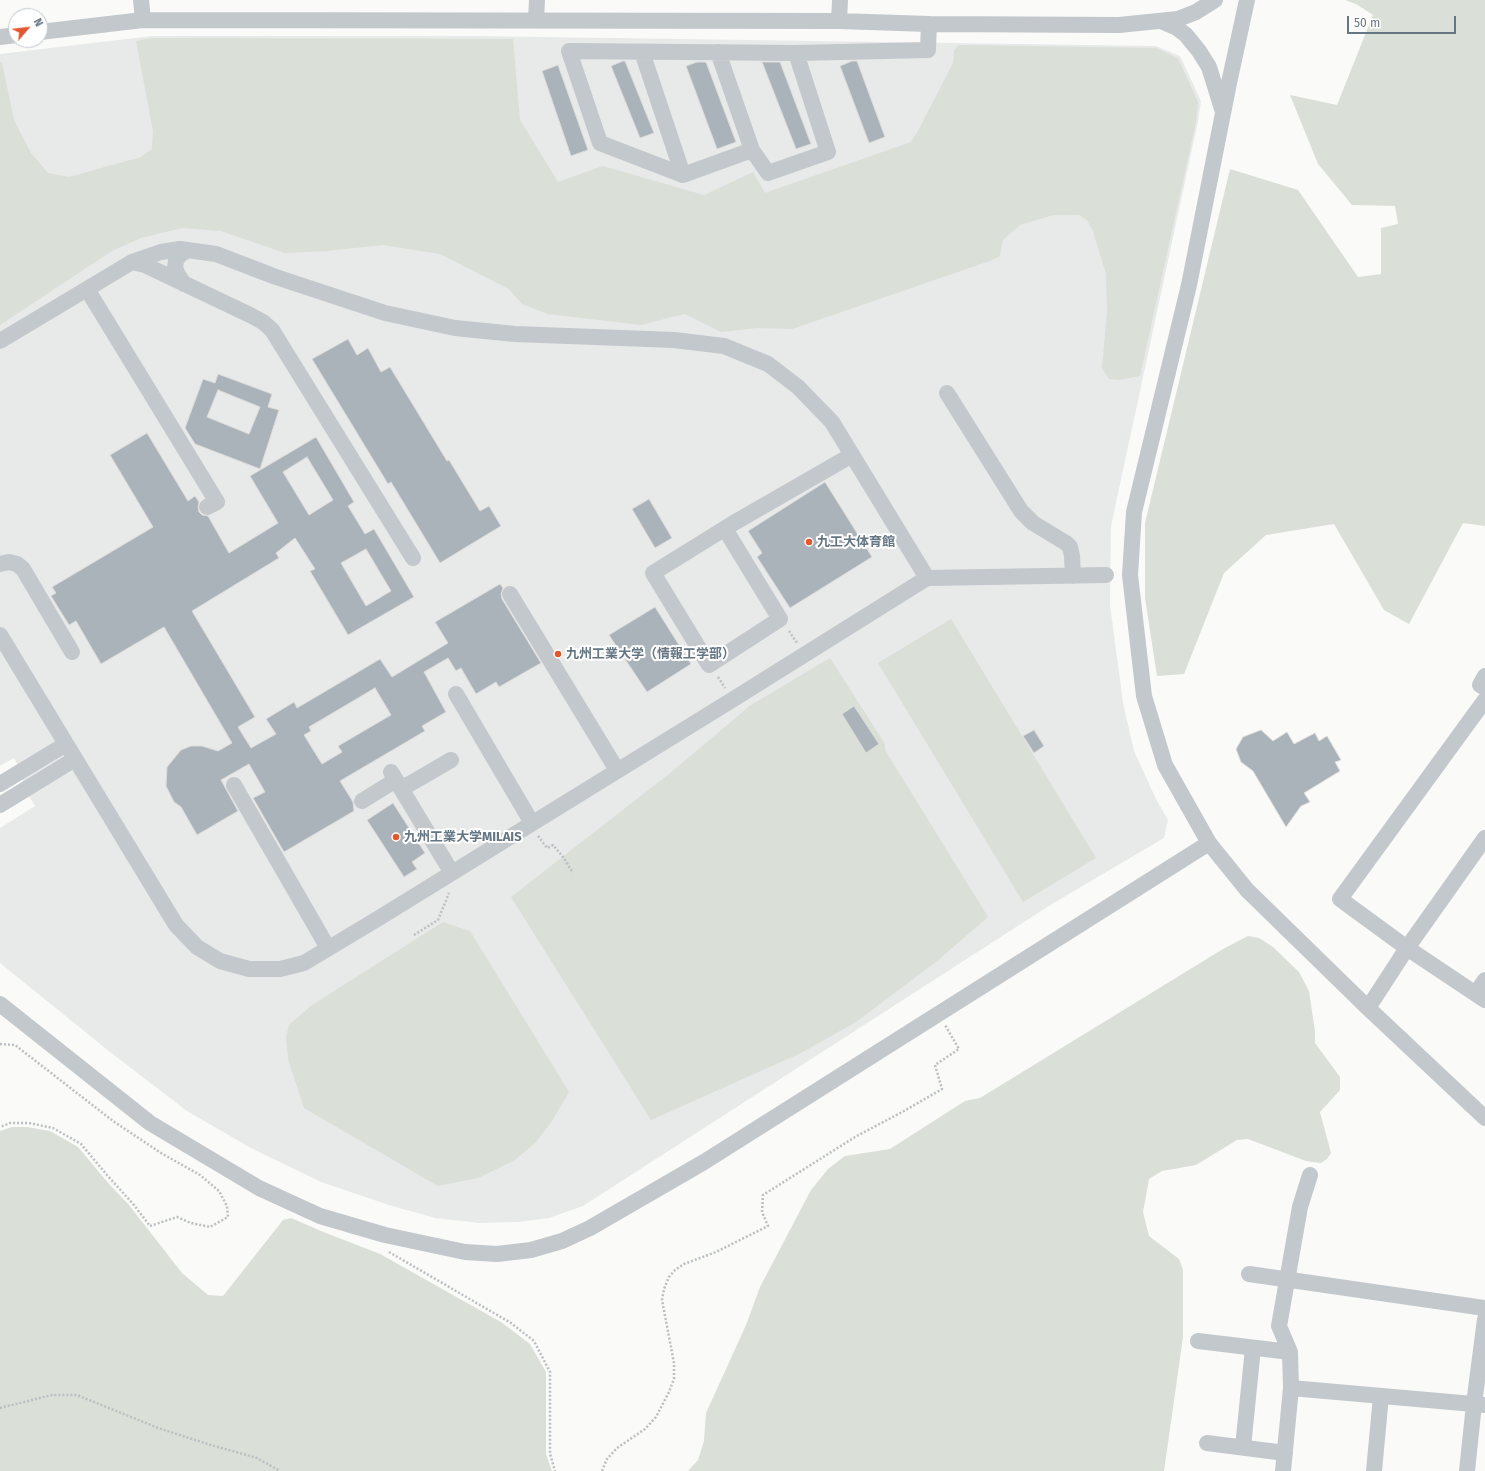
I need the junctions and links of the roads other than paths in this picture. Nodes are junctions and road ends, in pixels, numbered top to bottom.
1 (141, 0) edge
2 (537, 0) edge
3 (840, 0) edge
4 (1215, 0) edge
5 (1247, 0) edge
6 (143, 20) junction
7 (536, 20) junction
8 (839, 21) junction
9 (1163, 22) junction
10 (929, 24) junction
11 (48, 31) edge
12 (642, 52) junction
13 (718, 52) junction
14 (796, 53) junction
15 (1223, 113) junction
16 (752, 150) junction
17 (683, 175) junction
18 (188, 250) junction
19 (132, 262) junction
20 (184, 284) junction
21 (86, 289) junction
22 (0, 341) edge
23 (947, 393) dead end
24 (852, 455) junction
25 (207, 507) dead end
26 (725, 529) junction
27 (413, 558) dead end
28 (0, 564) edge
29 (1106, 575) dead end
30 (1073, 576) junction
31 (927, 578) junction
32 (510, 594) dead end
33 (0, 635) edge
34 (72, 652) dead end
35 (1485, 676) edge
36 (1485, 688) edge
37 (456, 694) dead end
38 (1485, 700) edge
39 (66, 744) junction
40 (75, 759) junction
41 (451, 760) dead end
42 (617, 770) junction
43 (396, 780) junction
44 (4, 782) edge
45 (234, 784) dead end
46 (16, 795) junction
47 (362, 801) dead end
48 (0, 805) edge
49 (532, 823) junction
50 (1485, 838) edge
51 (1209, 843) junction
52 (452, 872) junction
53 (328, 948) junction
54 (1407, 948) junction
55 (1482, 991) edge
56 (0, 1004) edge
57 (1368, 1008) junction
58 (1485, 1118) edge
59 (1310, 1175) dead end
60 (1249, 1274) dead end
61 (1287, 1279) junction
62 (1485, 1308) edge
63 (1485, 1319) edge
64 (1198, 1341) dead end
65 (1253, 1348) junction
66 (1290, 1352) junction
67 (1291, 1388) junction
68 (1381, 1396) junction
69 (1479, 1404) edge
70 (1207, 1443) dead end
71 (1243, 1447) junction
72 (1285, 1453) junction
73 (1283, 1471) edge
74 (1374, 1471) edge
75 (1467, 1471) edge

1 - 6 street
2 - 7 street
3 - 8 street
4 - 9 street
5 - 15 street
6 - 7 street
6 - 11 street
7 - 8 street
8 - 10 street
9 - 10 street
9 - 15 street
10 - 14 street
12 - 13 street
12 - 17 street
12 - 17 street
13 - 14 street
13 - 16 street
14 - 16 street
15 - 51 street
16 - 17 street
18 - 19 street
18 - 20 street
18 - 24 street
19 - 20 street
19 - 21 street
20 - 27 street
21 - 22 street
21 - 25 street
23 - 30 street
24 - 26 street
24 - 31 street
26 - 26 street
28 - 34 street
29 - 30 street
30 - 31 street
31 - 42 street
32 - 42 street
33 - 39 street
35 - 36 street
37 - 49 street
38 - 54 street
39 - 40 street
39 - 44 street
40 - 46 street
40 - 53 street
41 - 43 street
42 - 49 street
43 - 47 street
43 - 52 street
44 - 46 street
45 - 53 street
46 - 48 street
49 - 52 street
50 - 54 street
51 - 56 street
51 - 57 street
52 - 53 street
54 - 55 street
54 - 57 street
57 - 58 street
59 - 61 street
60 - 61 street
61 - 62 street
61 - 66 street
63 - 69 street
64 - 65 street
65 - 66 street
65 - 71 street
66 - 67 street
67 - 68 street
67 - 72 street
68 - 69 street
68 - 74 street
69 - 75 street
70 - 71 street
71 - 72 street
72 - 73 street

